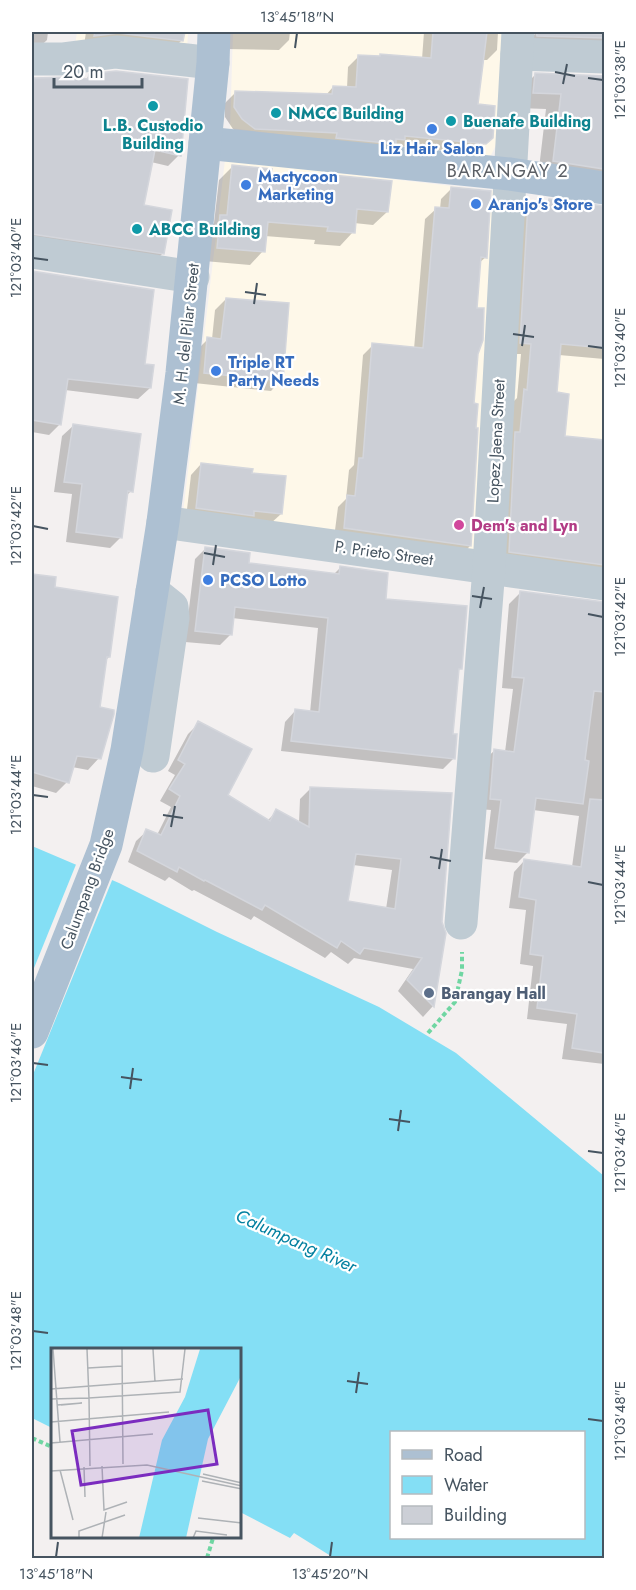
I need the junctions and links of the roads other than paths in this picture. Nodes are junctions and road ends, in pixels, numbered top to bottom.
1 (517, 43) edge
2 (213, 47) edge
3 (604, 57) edge
4 (32, 59) edge
5 (205, 143) junction
6 (510, 174) junction
7 (604, 188) edge
8 (32, 252) edge
9 (193, 277) junction
10 (163, 522) junction
11 (489, 568) junction
12 (604, 584) edge
13 (152, 591) junction
14 (145, 635) joint
15 (153, 756) dead end
16 (461, 923) road end
17 (32, 1032) edge

1 - 3 street
1 - 6 street, Lopez Jaena Street
2 - 4 street
2 - 5 main road, M. H. del Pilar Street
5 - 6 main road
5 - 9 main road, M. H. del Pilar Street
6 - 7 main road
6 - 11 street, Lopez Jaena Street
8 - 9 street
9 - 10 main road, M. H. del Pilar Street
10 - 11 street, P. Prieto Street
10 - 13 main road, M. H. del Pilar Street
11 - 12 street, P. Prieto Street
11 - 16 street, Lopez Jaena Street
13 - 14 main road, M. H. del Pilar Street
13 - 15 street
14 - 17 main road, Calumpang Bridge

